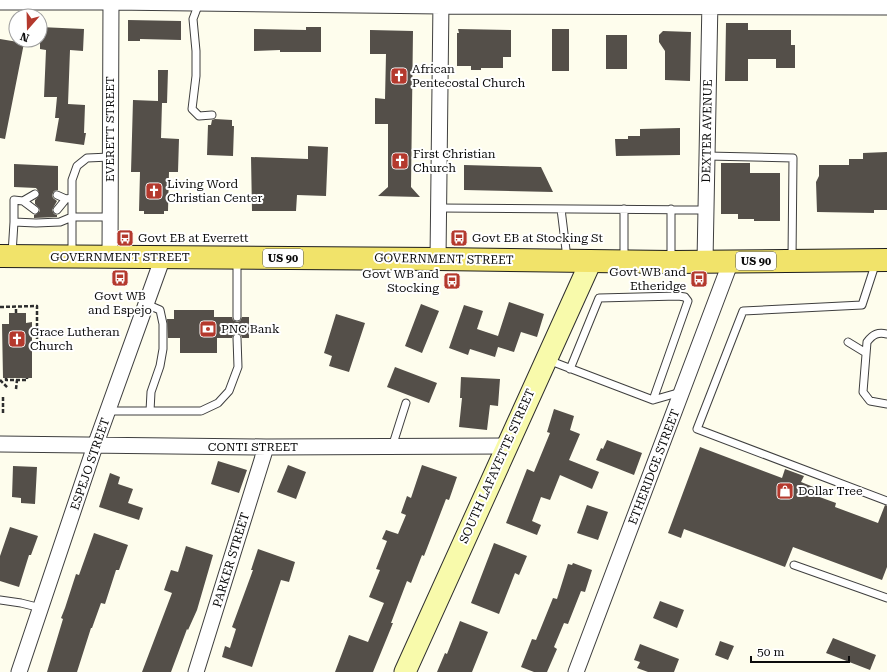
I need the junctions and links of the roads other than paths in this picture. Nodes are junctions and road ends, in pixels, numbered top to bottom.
1 (111, 1) edge
2 (0, 2) edge
3 (199, 3) junction
4 (441, 3) edge
5 (561, 3) edge
6 (589, 3) edge
7 (710, 4) edge
8 (887, 7) edge
9 (212, 115) dead end
10 (707, 156) junction
11 (110, 157) junction
12 (35, 194) dead end
13 (57, 195) dead end
14 (69, 198) junction
15 (23, 201) junction
16 (439, 208) junction
17 (562, 209) junction
18 (624, 209) junction
19 (35, 210) dead end
20 (57, 210) dead end
21 (670, 210) junction
22 (706, 210) junction
23 (72, 217) junction
24 (110, 217) junction
25 (14, 222) junction
26 (6, 257) edge
27 (72, 257) junction
28 (110, 257) junction
29 (163, 257) junction
30 (236, 257) junction
31 (438, 258) junction
32 (567, 260) junction
33 (882, 260) edge
34 (591, 261) junction
35 (624, 261) junction
36 (731, 261) junction
37 (792, 261) junction
38 (671, 262) junction
39 (705, 262) junction
40 (146, 304) junction
41 (237, 317) dead end
42 (887, 334) edge
43 (237, 338) dead end
44 (848, 342) dead end
45 (866, 353) junction
46 (546, 359) junction
47 (570, 368) junction
48 (682, 392) junction
49 (653, 400) junction
50 (406, 403) dead end
51 (887, 404) edge
52 (108, 411) junction
53 (150, 411) junction
54 (0, 444) edge
55 (95, 446) junction
56 (506, 446) junction
57 (266, 447) junction
58 (392, 447) junction
59 (887, 501) edge
60 (794, 565) dead end
61 (887, 598) edge
62 (0, 600) edge
63 (41, 608) junction
64 (19, 672) edge
65 (196, 672) edge
66 (405, 672) edge
67 (576, 672) edge

1 - 2 street
1 - 3 street
1 - 11 street, EVERETT STREET
3 - 4 street
3 - 9 lane
4 - 5 street
4 - 16 street
5 - 6 street
6 - 7 street
7 - 8 street
7 - 10 street, DEXTER AVENUE
10 - 22 street, DEXTER AVENUE
10 - 37 lane
11 - 14 lane
11 - 24 street, EVERETT STREET
12 - 15 lane
13 - 14 lane
14 - 20 lane
14 - 23 lane
15 - 19 lane
15 - 25 lane
16 - 17 lane
16 - 31 street
17 - 18 lane
17 - 32 lane
18 - 21 lane
18 - 35 lane
21 - 22 lane
21 - 38 lane
22 - 39 street, DEXTER AVENUE
23 - 24 lane
23 - 25 lane
23 - 27 lane
24 - 28 street, EVERETT STREET
25 - 26 lane
26 - 27 main road, GOVERNMENT STREET / US 90
27 - 28 main road, GOVERNMENT STREET / US 90
28 - 29 main road, GOVERNMENT STREET / US 90
29 - 30 main road, GOVERNMENT STREET / US 90
29 - 40 street, ESPEJO STREET
30 - 31 main road, GOVERNMENT STREET / US 90
30 - 41 lane
31 - 32 main road, GOVERNMENT STREET / US 90
32 - 34 main road, GOVERNMENT STREET / US 90
33 - 37 main road, GOVERNMENT STREET / US 90
33 - 59 lane
34 - 35 main road, GOVERNMENT STREET / US 90
34 - 46 street, SOUTH LAFAYETTE STREET
35 - 38 main road, GOVERNMENT STREET / US 90
36 - 37 main road, GOVERNMENT STREET / US 90
36 - 39 main road, GOVERNMENT STREET / US 90
36 - 48 street, ETHERIDGE STREET
38 - 39 main road, GOVERNMENT STREET / US 90
40 - 52 street, ESPEJO STREET
40 - 53 lane
42 - 45 lane
43 - 53 lane
44 - 45 lane
45 - 51 lane
46 - 47 lane
46 - 56 street, SOUTH LAFAYETTE STREET
47 - 49 lane
47 - 49 lane
48 - 49 lane
48 - 67 street, ETHERIDGE STREET
50 - 58 lane
52 - 53 lane
52 - 55 street, ESPEJO STREET
54 - 55 street, CONTI STREET
55 - 57 street, CONTI STREET
55 - 63 street, ESPEJO STREET
56 - 58 street, CONTI STREET
56 - 66 street, SOUTH LAFAYETTE STREET
57 - 58 street, CONTI STREET
57 - 65 street, PARKER STREET
60 - 61 lane
62 - 63 lane
63 - 64 street, ESPEJO STREET

